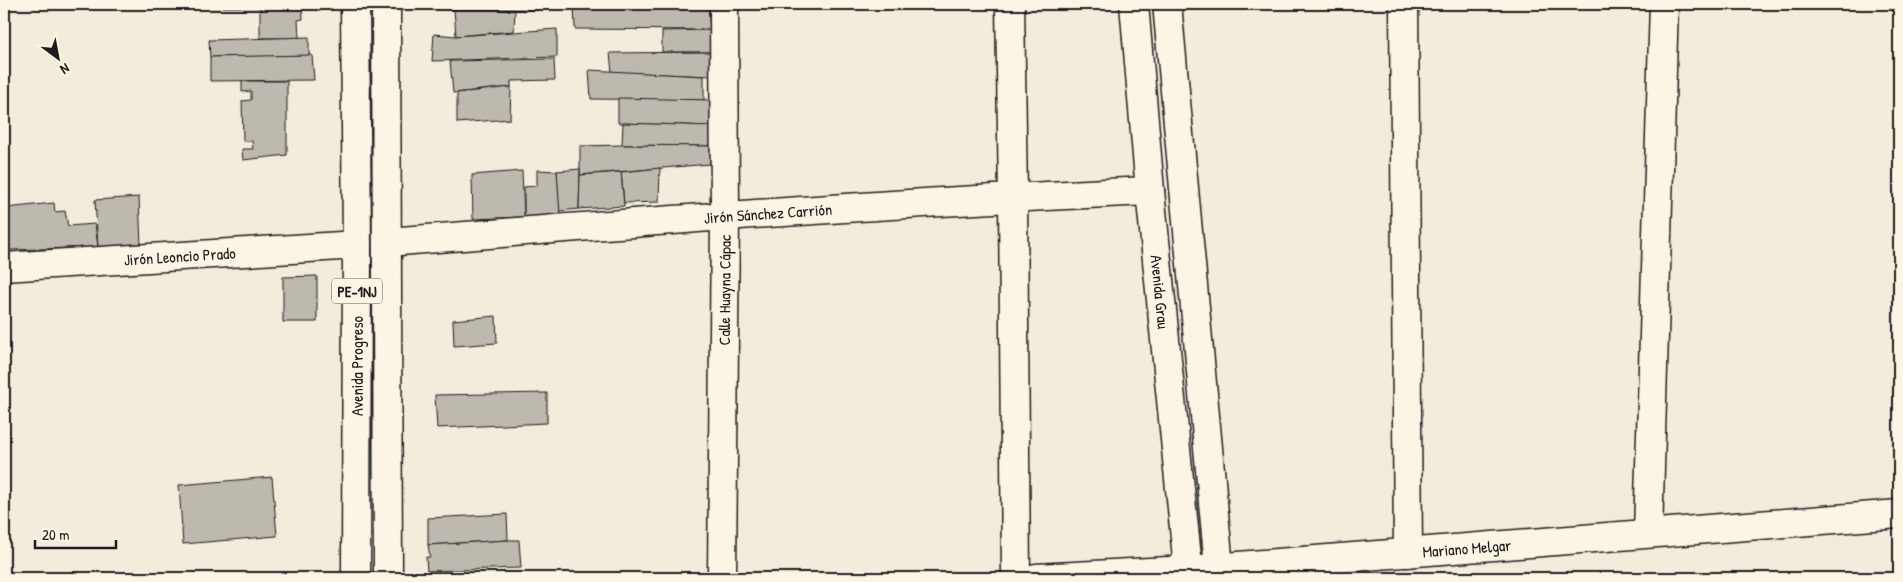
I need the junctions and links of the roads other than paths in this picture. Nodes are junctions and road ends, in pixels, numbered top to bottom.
1 (355, 4) edge
2 (386, 4) edge
3 (724, 4) edge
4 (1010, 4) edge
5 (1134, 4) edge
6 (1167, 4) edge
7 (1404, 4) edge
8 (1664, 4) edge
9 (1150, 191) junction
10 (1013, 197) junction
11 (725, 216) junction
12 (387, 242) junction
13 (357, 245) junction
14 (4, 267) edge
15 (1899, 514) edge
16 (1648, 533) junction
17 (1408, 553) junction
18 (1220, 573) edge
19 (1189, 574) edge
20 (356, 578) edge
21 (388, 578) edge
22 (722, 578) edge
23 (1016, 578) edge
24 (1036, 578) edge

1 - 13 street, Avenida Progreso / PE-1NJ
2 - 12 street, Avenida Progreso / PE-1NJ
3 - 11 street, Calle Huayna Cápac
4 - 10 street
5 - 9 street, Avenida Grau
6 - 18 street, Avenida Grau
7 - 17 street
8 - 16 street
9 - 10 street, Jirón Sánchez Carrión
9 - 19 street, Avenida Grau
10 - 11 street, Jirón Sánchez Carrión
10 - 23 street
11 - 12 street, Jirón Sánchez Carrión
11 - 22 street, Calle Huayna Cápac
12 - 21 street, Avenida Progreso / PE-1NJ
13 - 14 street, Jirón Leoncio Prado
13 - 20 street, Avenida Progreso / PE-1NJ
15 - 16 street, Mariano Melgar
16 - 17 street, Mariano Melgar
17 - 18 street, Mariano Melgar
18 - 19 street, Mariano Melgar
19 - 24 street, Mariano Melgar

